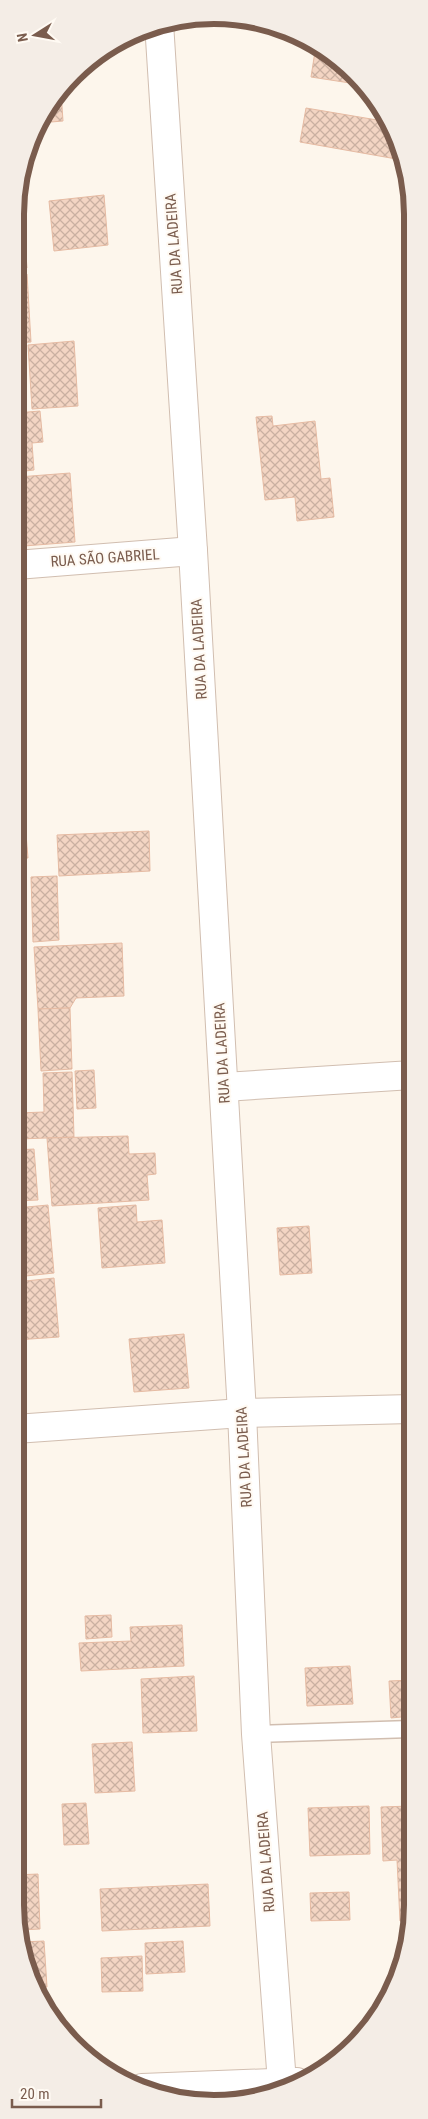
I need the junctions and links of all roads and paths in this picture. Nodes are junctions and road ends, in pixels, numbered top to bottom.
1 (160, 32) edge
2 (193, 551) junction
3 (24, 564) edge
4 (404, 1076) edge
5 (224, 1087) junction
6 (404, 1409) edge
7 (242, 1413) junction
8 (24, 1428) edge
9 (404, 1728) edge
10 (256, 1734) junction
11 (290, 2080) edge
12 (283, 2082) edge
13 (160, 2087) edge

1 - 2 street, RUA DA LADEIRA
2 - 3 street, RUA SÃO GABRIEL
2 - 5 street, RUA DA LADEIRA
4 - 5 street
5 - 7 street, RUA DA LADEIRA
6 - 7 street
7 - 8 street
7 - 10 street, RUA DA LADEIRA
9 - 10 lane
10 - 11 street, RUA DA LADEIRA
12 - 13 street, RUA DA LADEIRA

